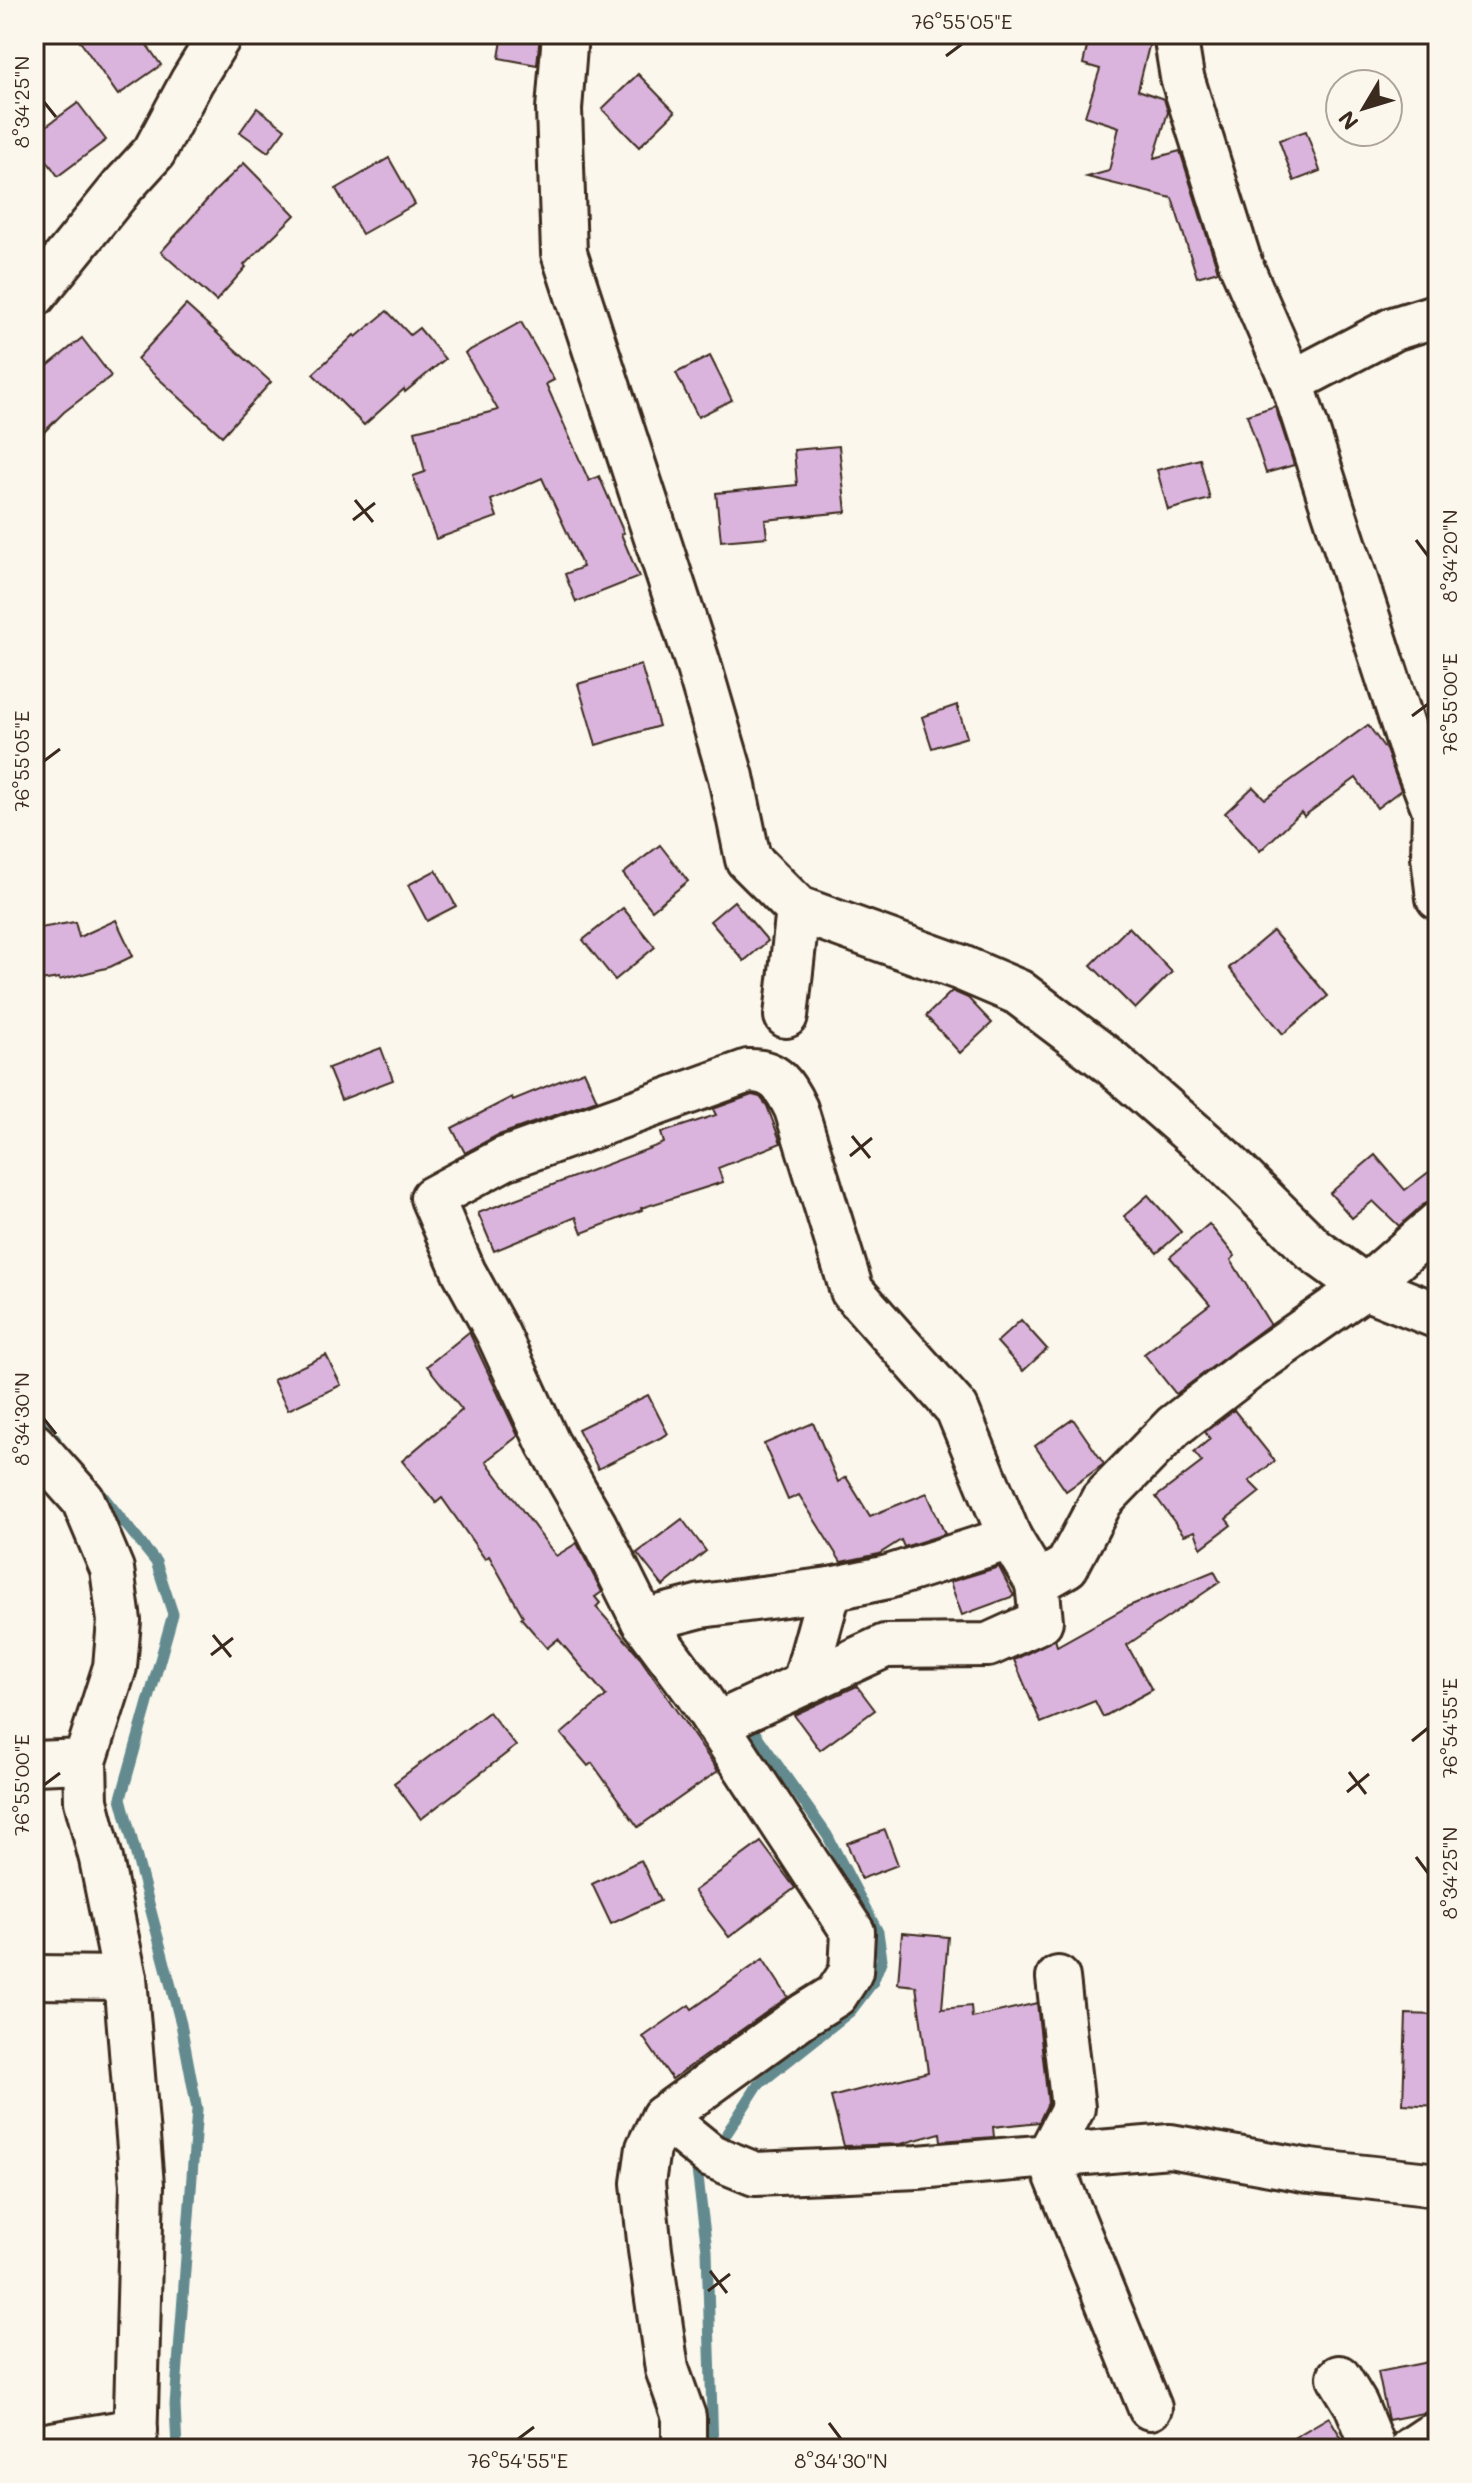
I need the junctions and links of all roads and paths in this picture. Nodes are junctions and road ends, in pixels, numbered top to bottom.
1 (221, 34) edge
2 (565, 34) edge
3 (1175, 34) edge
4 (34, 296) edge
5 (1438, 315) edge
6 (1292, 382) junction
7 (1436, 809) edge
8 (1438, 898) edge
9 (798, 909) junction
10 (786, 1016) dead end
11 (1438, 1223) edge
12 (1365, 1287) junction
13 (1438, 1316) edge
14 (34, 1445) edge
15 (1010, 1538) junction
16 (1037, 1583) junction
17 (830, 1589) junction
18 (643, 1621) junction
19 (804, 1683) junction
20 (716, 1724) junction
21 (85, 1761) junction
22 (34, 1763) edge
23 (34, 1977) edge
24 (125, 1978) junction
25 (1058, 1978) dead end
26 (663, 2117) junction
27 (1048, 2156) junction
28 (1438, 2185) edge
29 (1339, 2377) dead end
30 (1150, 2408) dead end
31 (1438, 2434) edge
32 (136, 2439) edge
33 (34, 2447) edge
34 (684, 2449) edge
35 (1374, 2449) edge
36 (1411, 2449) edge

1 - 4 street
2 - 9 main road
3 - 6 street
5 - 6 street
6 - 7 street
7 - 8 street
9 - 10 street
9 - 12 main road
11 - 12 street
12 - 13 main road
12 - 16 street
14 - 21 street
15 - 16 street
15 - 17 street
15 - 18 street
16 - 19 street
17 - 18 street
17 - 19 street
18 - 20 street
19 - 20 street
20 - 26 street
21 - 22 street
21 - 24 street
23 - 24 street
24 - 32 street
25 - 27 street
26 - 27 street
26 - 34 street
27 - 28 street
27 - 30 street
29 - 35 street
31 - 36 street
32 - 33 street

